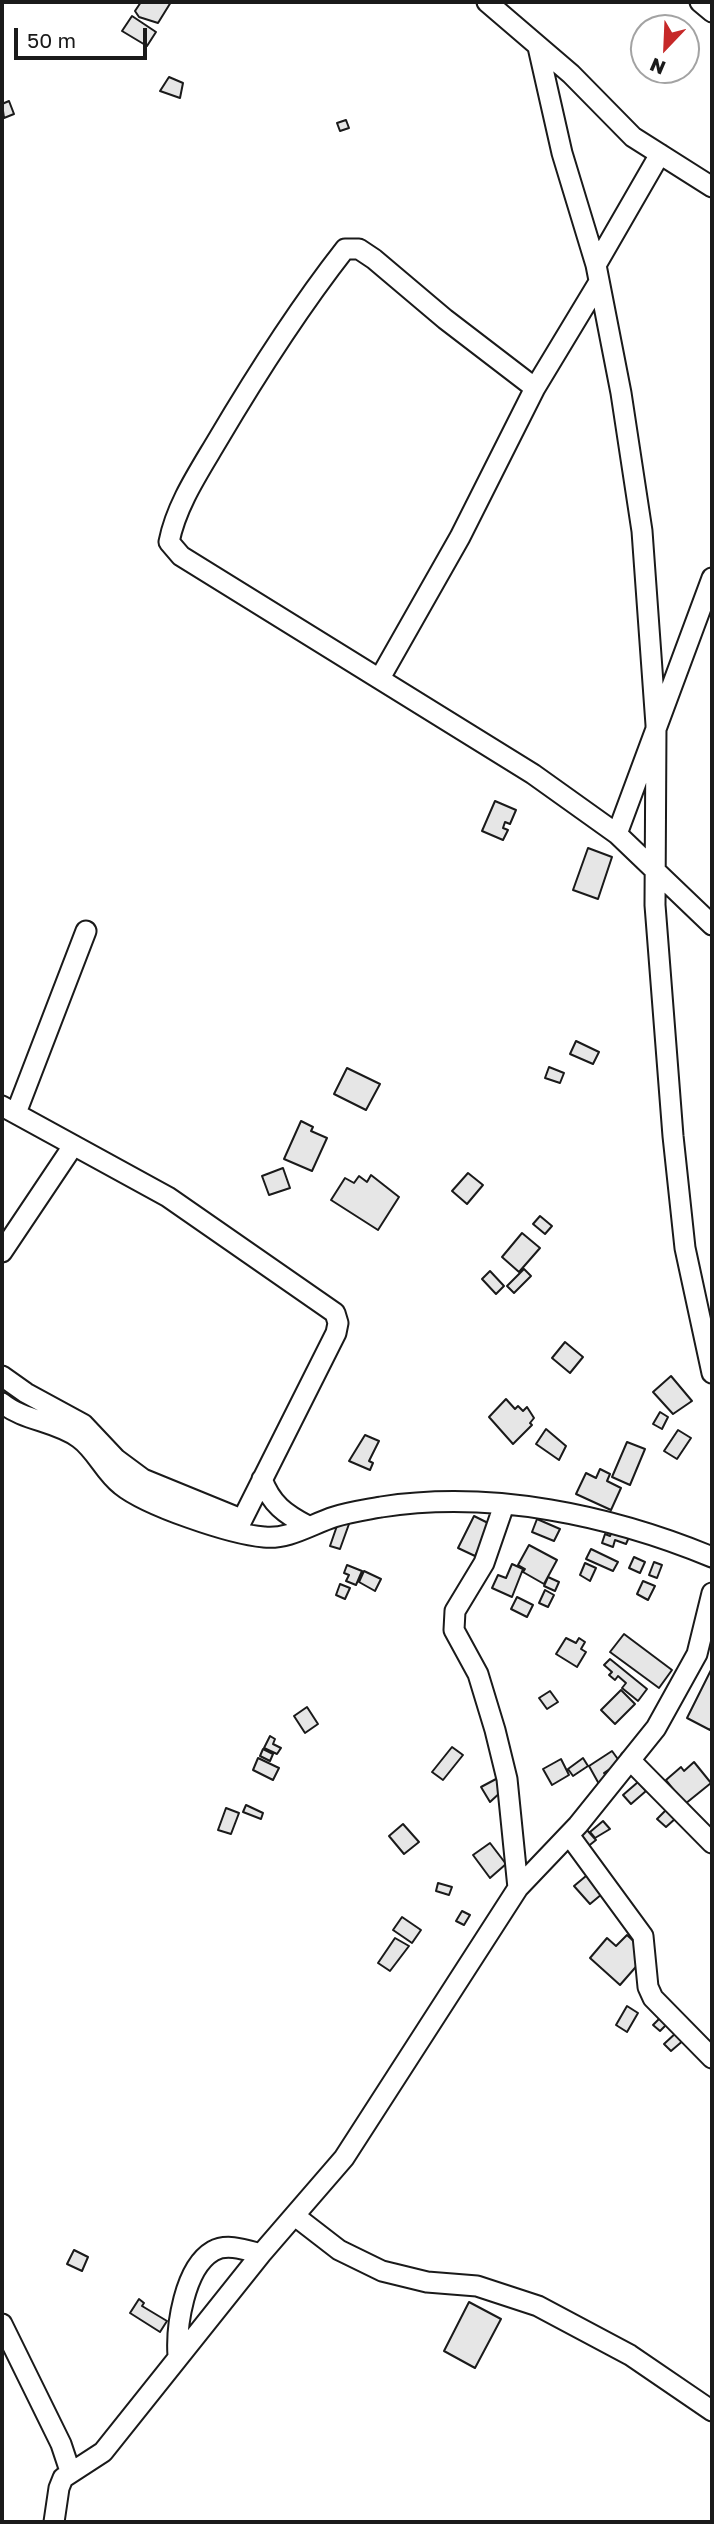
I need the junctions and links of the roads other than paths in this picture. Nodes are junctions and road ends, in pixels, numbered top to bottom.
1 (487, 2) edge
2 (700, 2) edge
3 (712, 12) edge
4 (538, 47) junction
5 (660, 154) junction
6 (712, 187) edge
7 (598, 274) junction
8 (535, 388) junction
9 (712, 578) edge
10 (380, 678) junction
11 (656, 725) junction
12 (617, 834) junction
13 (655, 870) junction
14 (712, 925) edge
15 (86, 931) dead end
16 (9, 1110) edge
17 (73, 1146) junction
18 (2, 1252) edge
19 (712, 1373) edge
20 (2, 1376) edge
21 (2, 1403) edge
22 (262, 1479) junction
23 (504, 1505) junction
24 (239, 1525) junction
25 (308, 1526) junction
26 (712, 1557) edge
27 (712, 1593) edge
28 (631, 1760) junction
29 (569, 1835) junction
30 (712, 1843) edge
31 (518, 1888) junction
32 (712, 2058) edge
33 (295, 2216) junction
34 (261, 2254) junction
35 (2, 2324) edge
36 (178, 2356) junction
37 (712, 2411) edge
38 (70, 2471) junction
39 (54, 2522) edge

1 - 4 street
2 - 3 street
4 - 5 street
4 - 7 street
5 - 6 street
5 - 7 street
7 - 8 street
7 - 11 street
8 - 10 street
8 - 10 street
9 - 11 street
10 - 12 street
11 - 12 street
11 - 13 street
12 - 13 street
13 - 14 street
13 - 19 street
15 - 16 street
16 - 17 street
17 - 18 street
17 - 22 street
20 - 24 street
21 - 24 street
22 - 24 street
22 - 25 street
23 - 25 street
23 - 26 street
23 - 31 street
24 - 25 street
27 - 28 street
28 - 29 street
28 - 30 street
29 - 31 street
29 - 32 street
31 - 33 street
33 - 34 street
33 - 37 street
34 - 36 street
34 - 36 street
35 - 38 street
36 - 38 street
38 - 39 street

